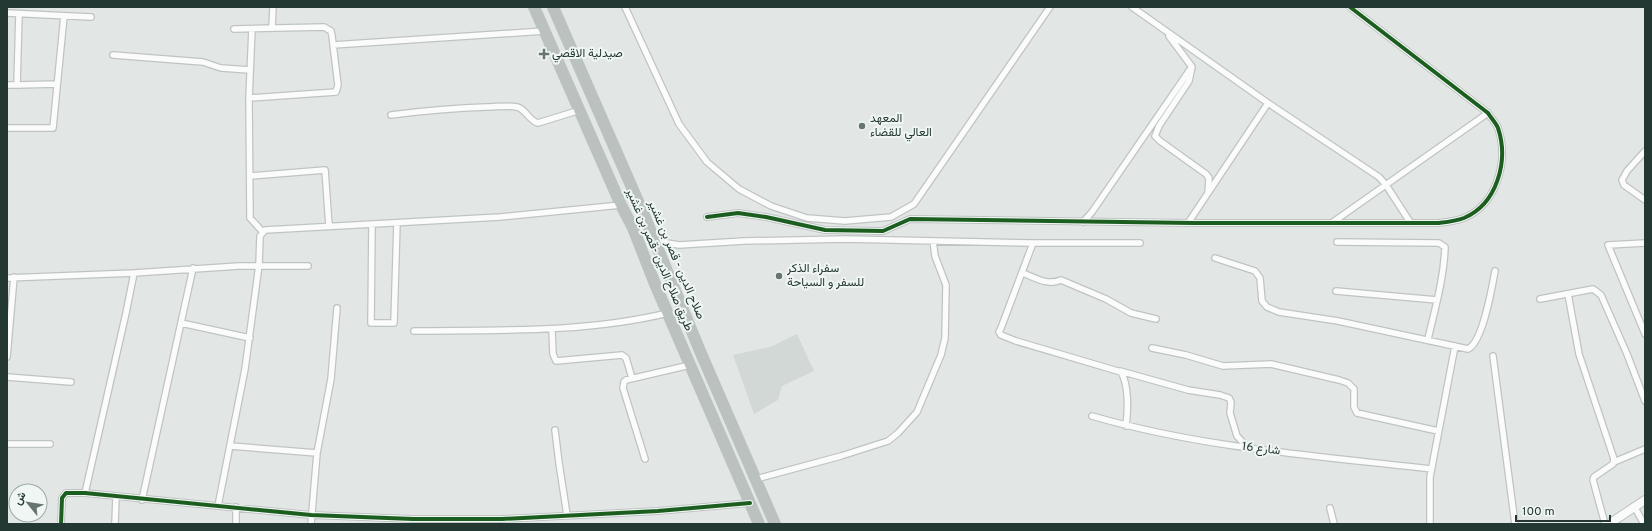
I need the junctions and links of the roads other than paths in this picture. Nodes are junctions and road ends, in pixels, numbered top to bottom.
1 (273, 7) edge
2 (534, 7) edge
3 (553, 7) edge
4 (626, 7) edge
5 (1050, 7) edge
6 (1132, 7) edge
7 (1350, 7) edge
8 (7, 13) edge
9 (19, 14) junction
10 (64, 16) junction
11 (91, 17) dead end
12 (272, 28) junction
13 (234, 29) dead end
14 (252, 29) junction
15 (1165, 30) junction
16 (544, 31) junction
17 (334, 44) junction
18 (113, 55) dead end
19 (1192, 67) junction
20 (250, 70) junction
21 (57, 84) junction
22 (7, 85) edge
23 (17, 85) junction
24 (249, 98) junction
25 (1268, 103) junction
26 (580, 110) junction
27 (1488, 113) junction
28 (391, 115) dead end
29 (7, 128) edge
30 (1645, 151) edge
31 (250, 176) junction
32 (1386, 185) junction
33 (1208, 193) junction
34 (1645, 200) edge
35 (638, 202) junction
36 (622, 208) junction
37 (707, 217) dead end
38 (1083, 222) junction
39 (1333, 222) junction
40 (1410, 222) junction
41 (397, 223) junction
42 (1188, 223) junction
43 (372, 224) junction
44 (329, 226) junction
45 (262, 231) junction
46 (933, 240) junction
47 (1337, 242) dead end
48 (1033, 243) junction
49 (1140, 243) dead end
50 (1645, 243) edge
51 (656, 245) junction
52 (644, 257) junction
53 (1215, 258) dead end
54 (258, 265) junction
55 (308, 266) dead end
56 (193, 268) junction
57 (1495, 271) dead end
58 (134, 273) junction
59 (1023, 273) junction
60 (14, 277) junction
61 (7, 278) edge
62 (1336, 291) dead end
63 (1568, 294) junction
64 (1540, 299) dead end
65 (1437, 300) junction
66 (337, 308) dead end
67 (668, 313) junction
68 (1156, 319) dead end
69 (181, 323) junction
70 (552, 330) junction
71 (414, 331) dead end
72 (1645, 334) edge
73 (250, 338) junction
74 (1428, 339) junction
75 (1455, 346) junction
76 (1152, 348) dead end
77 (1493, 356) dead end
78 (7, 357) edge
79 (690, 365) junction
80 (1119, 371) junction
81 (7, 377) edge
82 (632, 378) junction
83 (71, 382) dead end
84 (1645, 401) edge
85 (1092, 416) dead end
86 (1126, 426) junction
87 (555, 430) dead end
88 (1438, 431) junction
89 (7, 444) edge
90 (50, 444) dead end
91 (230, 446) junction
92 (1247, 447) junction
93 (1645, 449) edge
94 (317, 453) junction
95 (645, 458) dead end
96 (1614, 462) junction
97 (1432, 469) junction
98 (756, 479) junction
99 (85, 493) junction
100 (116, 497) junction
101 (142, 500) junction
102 (1645, 500) edge
103 (750, 503) junction
104 (218, 506) junction
105 (1634, 506) junction
106 (236, 508) junction
107 (1330, 508) dead end
108 (567, 515) junction
109 (311, 516) junction
110 (552, 516) junction
111 (460, 522) edge
112 (61, 524) edge
113 (116, 524) edge
114 (236, 524) edge
115 (311, 524) edge
116 (552, 524) edge
117 (759, 524) edge
118 (775, 524) edge
119 (1334, 524) edge
120 (1430, 524) edge
121 (1515, 524) edge
122 (1605, 524) edge
123 (1609, 524) edge
124 (1644, 524) edge

1 - 12 street
2 - 16 highway, طريق صلاح الدين -قصر بن غشير
3 - 35 highway, صلاح الدين - قصر بن غشير
4 - 5 street
6 - 15 street
7 - 27 street
8 - 9 street
9 - 10 street
9 - 23 street
10 - 11 street
10 - 21 street
12 - 14 street
12 - 17 street
13 - 14 street
14 - 20 street
15 - 19 street
15 - 25 street
16 - 17 street
16 - 26 highway, طريق صلاح الدين -قصر بن غشير
17 - 24 street
18 - 20 street
19 - 33 street
19 - 38 street
20 - 24 street
21 - 23 street
21 - 29 street
22 - 23 street
24 - 31 street
25 - 32 street
25 - 33 street
26 - 28 street
26 - 36 highway, طريق صلاح الدين -قصر بن غشير
27 - 32 street
27 - 40 street
30 - 34 street
31 - 44 street
31 - 45 street
32 - 39 street
32 - 40 street
33 - 42 street
35 - 36 highway
35 - 51 highway, صلاح الدين - قصر بن غشير
36 - 41 street
36 - 52 highway, طريق صلاح الدين -قصر بن غشير
37 - 38 street
38 - 42 street
39 - 40 street
39 - 42 street
41 - 43 street
41 - 43 street
43 - 44 street
44 - 45 street
45 - 54 street
46 - 48 street
46 - 51 street
46 - 98 street
47 - 65 street
48 - 49 street
48 - 59 street
50 - 72 street
51 - 52 highway
51 - 98 highway, صلاح الدين - قصر بن غشير
52 - 67 highway, طريق صلاح الدين -قصر بن غشير
53 - 74 street
54 - 55 street
54 - 56 street
54 - 73 street
56 - 58 street
56 - 69 street
57 - 75 street
58 - 60 street
58 - 99 street
59 - 68 street
59 - 80 street
60 - 61 street
60 - 78 street
62 - 65 street
63 - 64 street
63 - 84 street
63 - 96 street
65 - 74 street
66 - 94 street
67 - 70 street
67 - 79 highway, طريق صلاح الدين -قصر بن غشير
69 - 73 street
69 - 101 street
70 - 71 street
70 - 82 street
73 - 91 street
74 - 75 street
75 - 88 street
76 - 88 street
77 - 121 street
79 - 82 street
79 - 103 highway, طريق صلاح الدين -قصر بن غشير
80 - 86 street
80 - 92 street
81 - 83 street
82 - 95 street
85 - 86 street, شارع 16
86 - 92 street, شارع 16
87 - 108 street
88 - 97 street
89 - 90 street
91 - 94 street
91 - 104 street
92 - 97 street, شارع 16
93 - 96 street
94 - 109 street
96 - 122 street
97 - 120 street
98 - 118 highway, صلاح الدين - قصر بن غشير
99 - 100 street
99 - 112 street
100 - 101 street
100 - 113 street
101 - 104 street
102 - 105 street
103 - 108 street
103 - 117 highway, طريق صلاح الدين -قصر بن غشير
104 - 106 street
105 - 123 street
105 - 124 street
106 - 109 street
106 - 114 street
107 - 119 street
108 - 110 street
109 - 111 street
109 - 115 street
110 - 111 street
110 - 116 street

